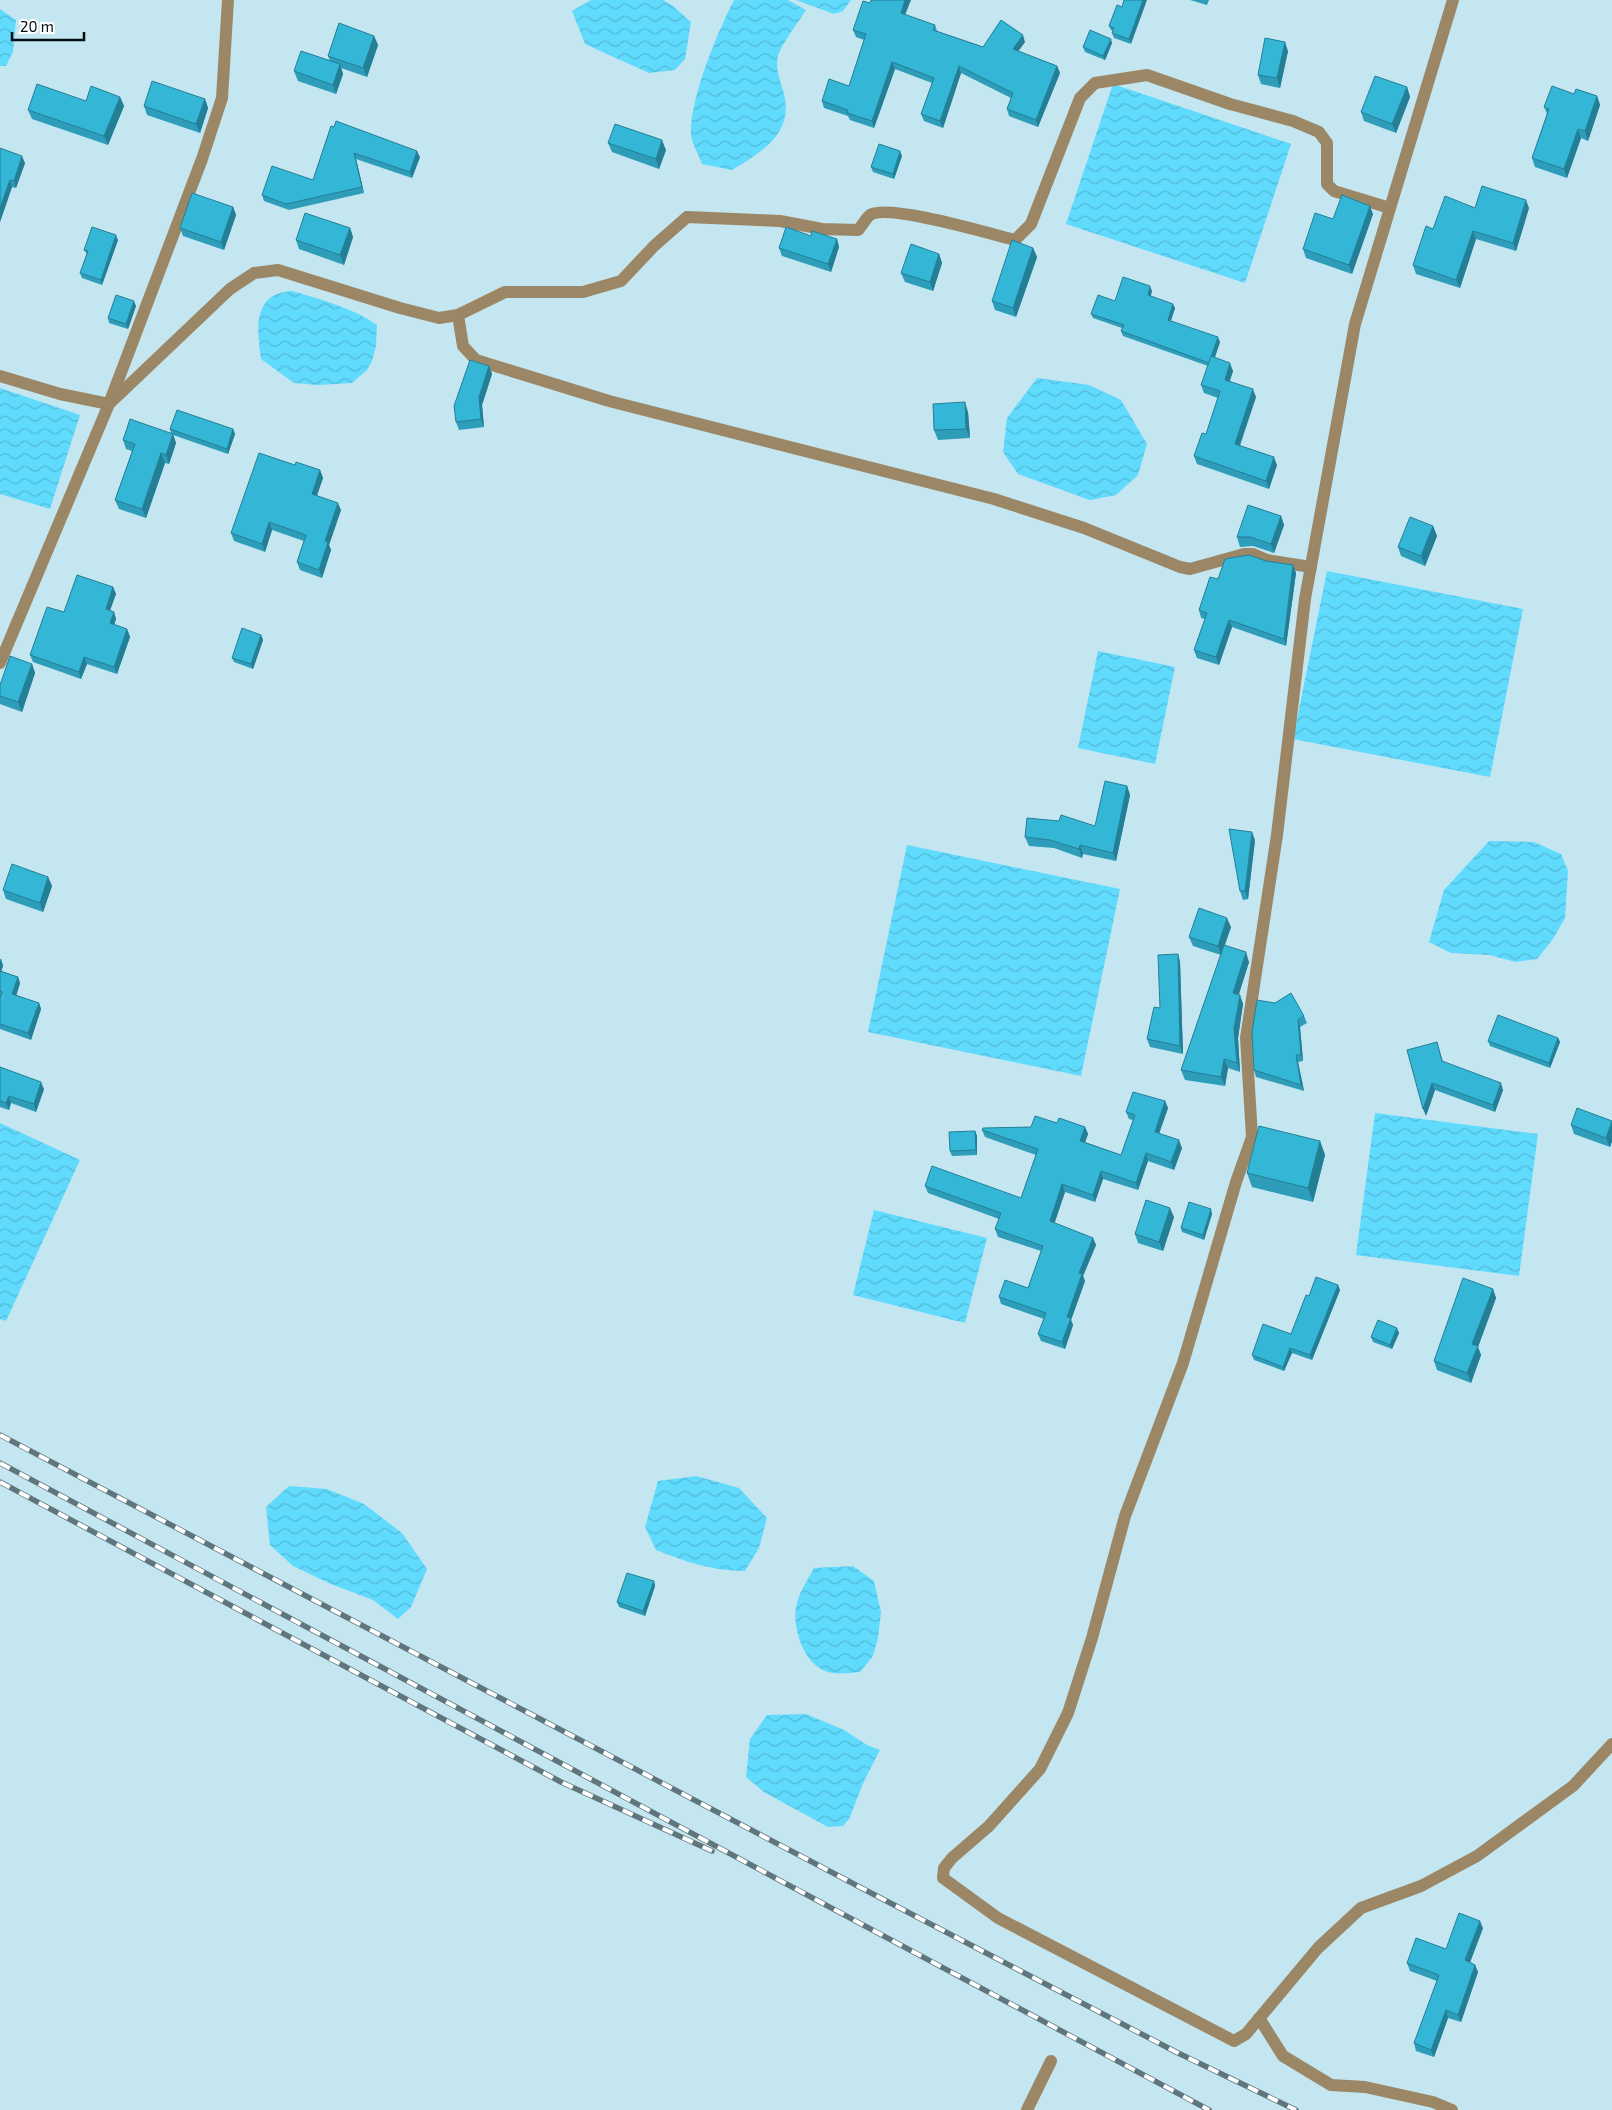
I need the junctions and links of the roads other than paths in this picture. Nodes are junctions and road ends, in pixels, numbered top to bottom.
1 (228, 0) edge
2 (1453, 0) edge
3 (1390, 208) junction
4 (458, 315) junction
5 (0, 376) edge
6 (109, 404) junction
7 (1311, 567) junction
8 (0, 663) edge
9 (1612, 1744) edge
10 (1260, 2018) junction
11 (1051, 2062) dead end
12 (1027, 2110) edge
13 (1452, 2110) edge

1 - 6 street
2 - 3 street
3 - 4 street
3 - 7 street
4 - 6 street
4 - 7 street
5 - 6 street
6 - 8 street
7 - 10 street
9 - 10 street
10 - 13 street
11 - 12 street

